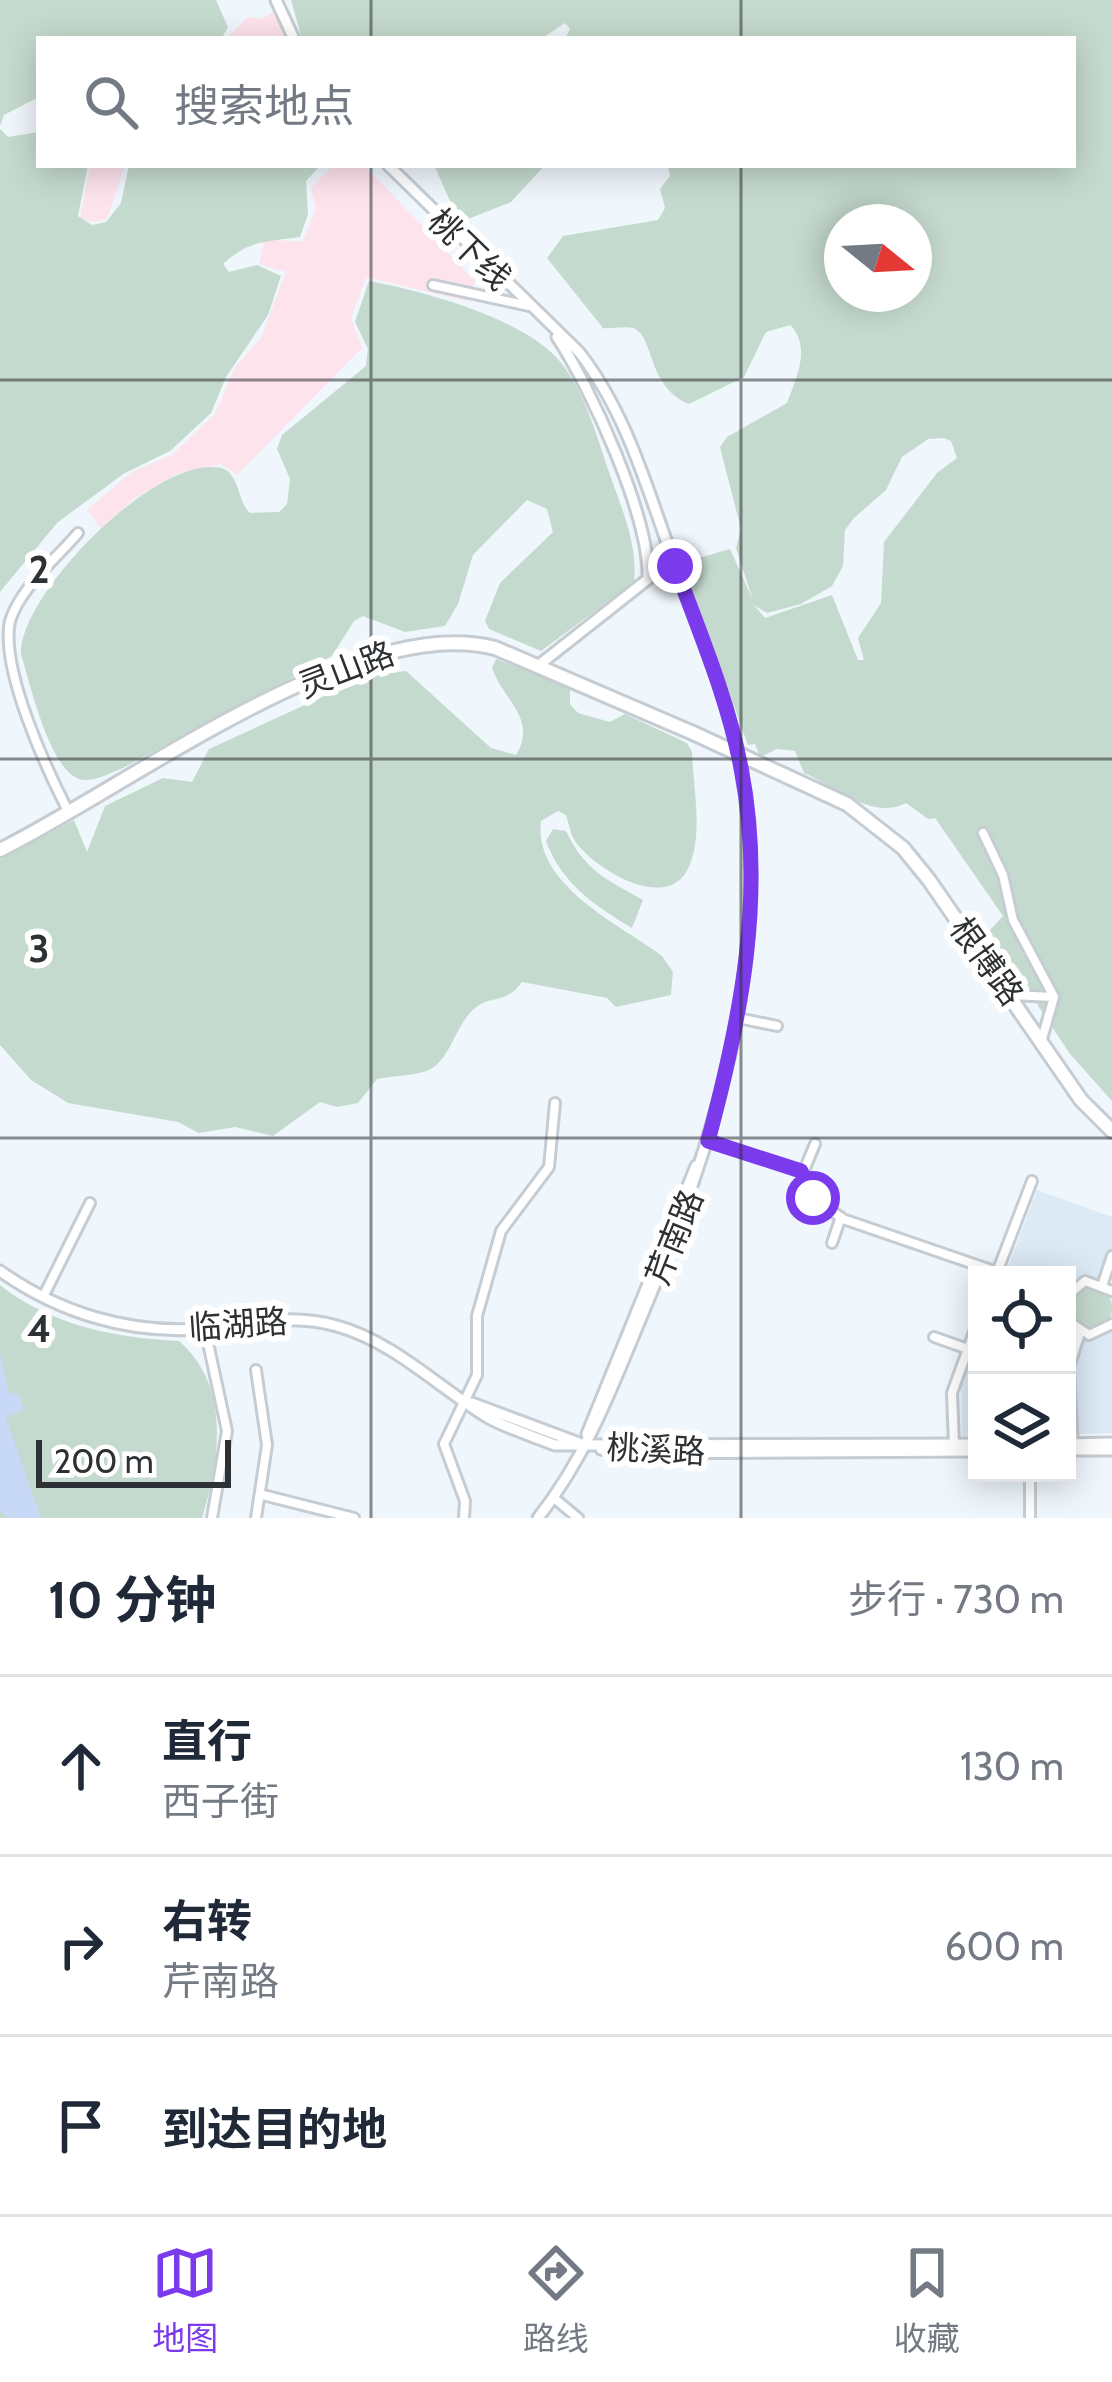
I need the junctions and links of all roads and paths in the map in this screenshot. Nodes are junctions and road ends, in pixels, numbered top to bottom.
1 (276, 0) edge
2 (293, 36) edge
3 (391, 168) edge
4 (433, 285) dead end
5 (529, 306) junction
6 (554, 332) junction
7 (78, 533) dead end
8 (539, 664) junction
9 (70, 814) junction
10 (983, 832) dead end
11 (0, 850) edge
12 (1012, 995) junction
13 (1054, 997) junction
14 (738, 1018) junction
15 (777, 1026) dead end
16 (1042, 1039) junction
17 (555, 1103) dead end
18 (1112, 1131) edge
19 (708, 1141) junction
20 (815, 1144) dead end
21 (803, 1173) junction
22 (1032, 1181) dead end
23 (90, 1204) dead end
24 (841, 1217) junction
25 (832, 1243) dead end
26 (1112, 1256) edge
27 (978, 1266) edge
28 (1003, 1266) edge
29 (0, 1271) edge
30 (1102, 1283) junction
31 (1076, 1288) edge
32 (1112, 1291) edge
33 (42, 1298) junction
34 (1112, 1324) edge
35 (205, 1329) junction
36 (1076, 1329) edge
37 (1080, 1333) junction
38 (934, 1337) dead end
39 (968, 1349) joint
40 (256, 1370) dead end
41 (1069, 1374) edge
42 (466, 1402) junction
43 (584, 1445) junction
44 (1112, 1446) edge
45 (1076, 1447) edge
46 (955, 1448) junction
47 (968, 1448) edge
48 (1030, 1482) edge
49 (263, 1495) junction
50 (554, 1498) junction
51 (212, 1518) edge
52 (256, 1518) edge
53 (354, 1518) edge
54 (464, 1518) edge
55 (538, 1518) edge
56 (578, 1518) edge
57 (1030, 1518) edge

1 - 2 main road
3 - 5 main road, 桃下线
4 - 5 street
5 - 6 main road, 桃下线
6 - 8 main road
6 - 14 main road, 芹南路
7 - 9 street
8 - 9 highway, 灵山路
8 - 12 highway, 根博路, bridge
9 - 11 highway, 灵山路
10 - 13 street
12 - 13 street
12 - 16 highway, 根博路
13 - 16 street
14 - 15 street
14 - 19 main road, 芹南路
16 - 18 highway, 根博路
17 - 42 street
19 - 21 street
19 - 43 main road, 芹南路
20 - 21 street
21 - 24 street
22 - 28 street
23 - 33 street
24 - 25 street
24 - 27 street
26 - 30 street
29 - 33 main road, 临湖路
30 - 31 street
30 - 32 street
33 - 35 main road, 临湖路
34 - 37 street
35 - 42 main road, 临湖路
35 - 51 street
36 - 37 street
37 - 41 street
38 - 39 street
39 - 46 street
40 - 49 street
42 - 43 main road, 临湖路
42 - 54 street
43 - 46 main road, 桃溪路
43 - 50 main road, 芹南路
44 - 45 main road
46 - 47 main road, 桃溪路
48 - 57 street
49 - 52 street
49 - 53 street
50 - 55 main road, 芹南路
50 - 56 street

